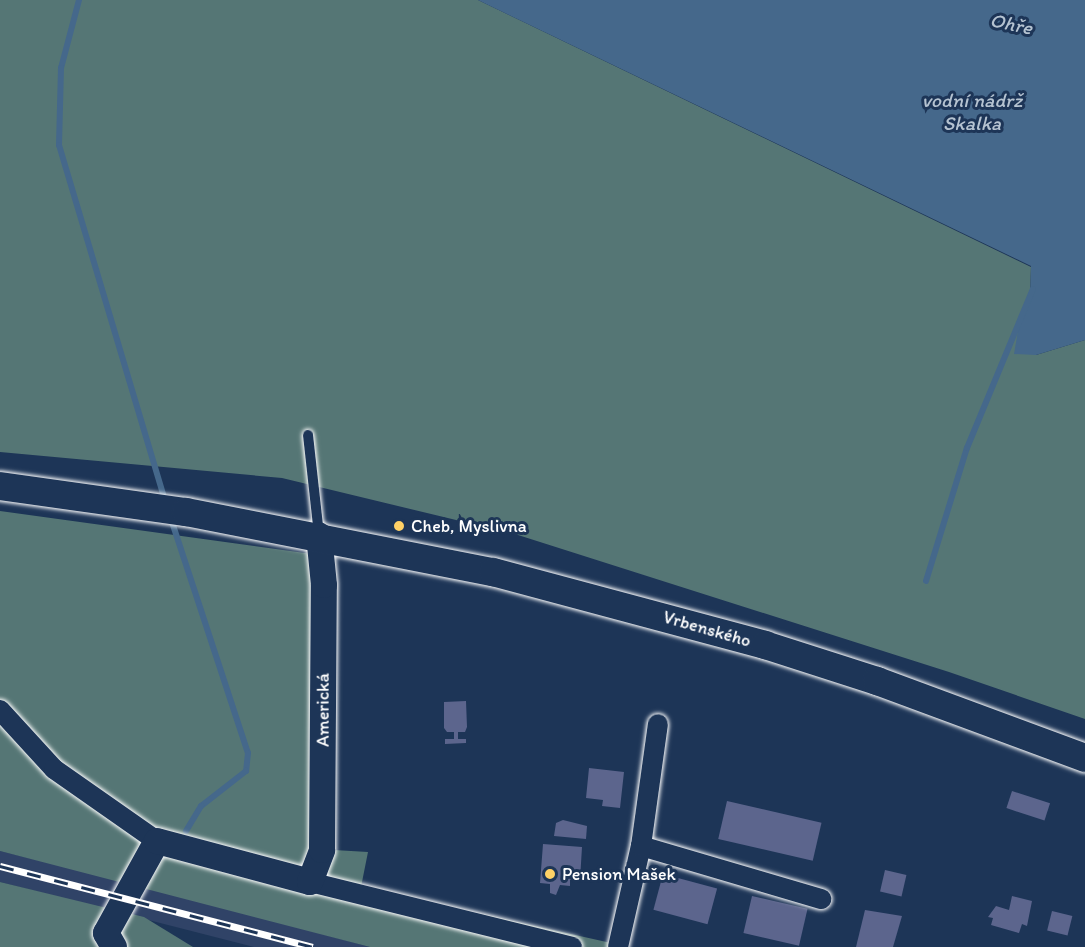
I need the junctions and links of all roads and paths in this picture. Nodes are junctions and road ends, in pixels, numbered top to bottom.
1 (308, 435) dead end
2 (0, 486) edge
3 (319, 535) junction
4 (0, 710) edge
5 (658, 724) dead end
6 (1085, 758) edge
7 (157, 841) junction
8 (641, 846) junction
9 (310, 882) junction
10 (821, 899) dead end
11 (114, 947) edge
12 (572, 947) edge
13 (618, 947) edge

1 - 3 lane
2 - 3 main road, Vrbenského
3 - 6 main road, Vrbenského
3 - 9 street, Americká
4 - 7 street
5 - 8 street
7 - 9 street
7 - 11 street
8 - 10 street
8 - 13 street
9 - 12 street

